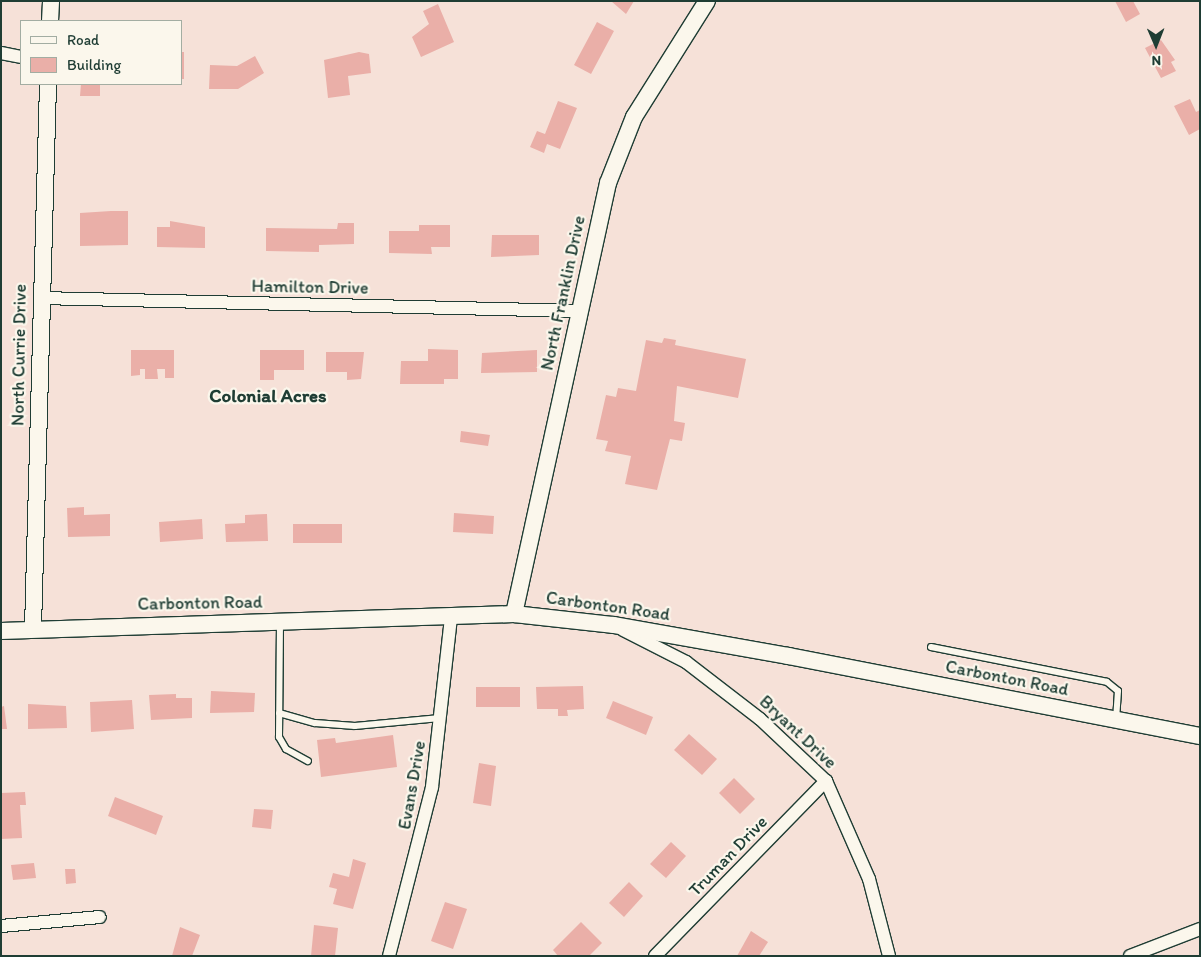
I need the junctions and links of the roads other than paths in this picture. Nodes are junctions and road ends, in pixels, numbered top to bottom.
1 (51, 1) edge
2 (707, 1) edge
3 (50, 20) edge
4 (1, 53) edge
5 (20, 57) edge
6 (48, 85) edge
7 (40, 298) junction
8 (580, 311) junction
9 (514, 614) junction
10 (451, 617) junction
11 (280, 621) junction
12 (614, 625) junction
13 (33, 628) junction
14 (1, 631) edge
15 (931, 647) dead end
16 (279, 713) junction
17 (440, 718) junction
18 (1116, 719) junction
19 (1200, 736) edge
20 (308, 761) dead end
21 (826, 781) junction
22 (100, 917) dead end
23 (1, 926) edge
24 (1200, 929) edge
25 (389, 956) edge
26 (655, 956) edge
27 (889, 956) edge
28 (1130, 956) edge

1 - 3 street
2 - 8 street, North Franklin Drive
4 - 5 street
6 - 7 street, North Currie Drive
7 - 8 street, Hamilton Drive
7 - 13 street, North Currie Drive
8 - 9 street, North Franklin Drive
9 - 10 street, Carbonton Road
9 - 12 street, Carbonton Road
10 - 11 street, Carbonton Road
10 - 17 street, Evans Drive
11 - 13 street, Carbonton Road
11 - 16 lane
12 - 18 street, Carbonton Road
12 - 21 street, Bryant Drive
13 - 14 street, Carbonton Road
15 - 18 lane
16 - 17 lane
16 - 20 lane
17 - 25 street, Evans Drive
18 - 19 street, Carbonton Road
21 - 26 street, Truman Drive
21 - 27 street, Bryant Drive
22 - 23 street
24 - 28 street

